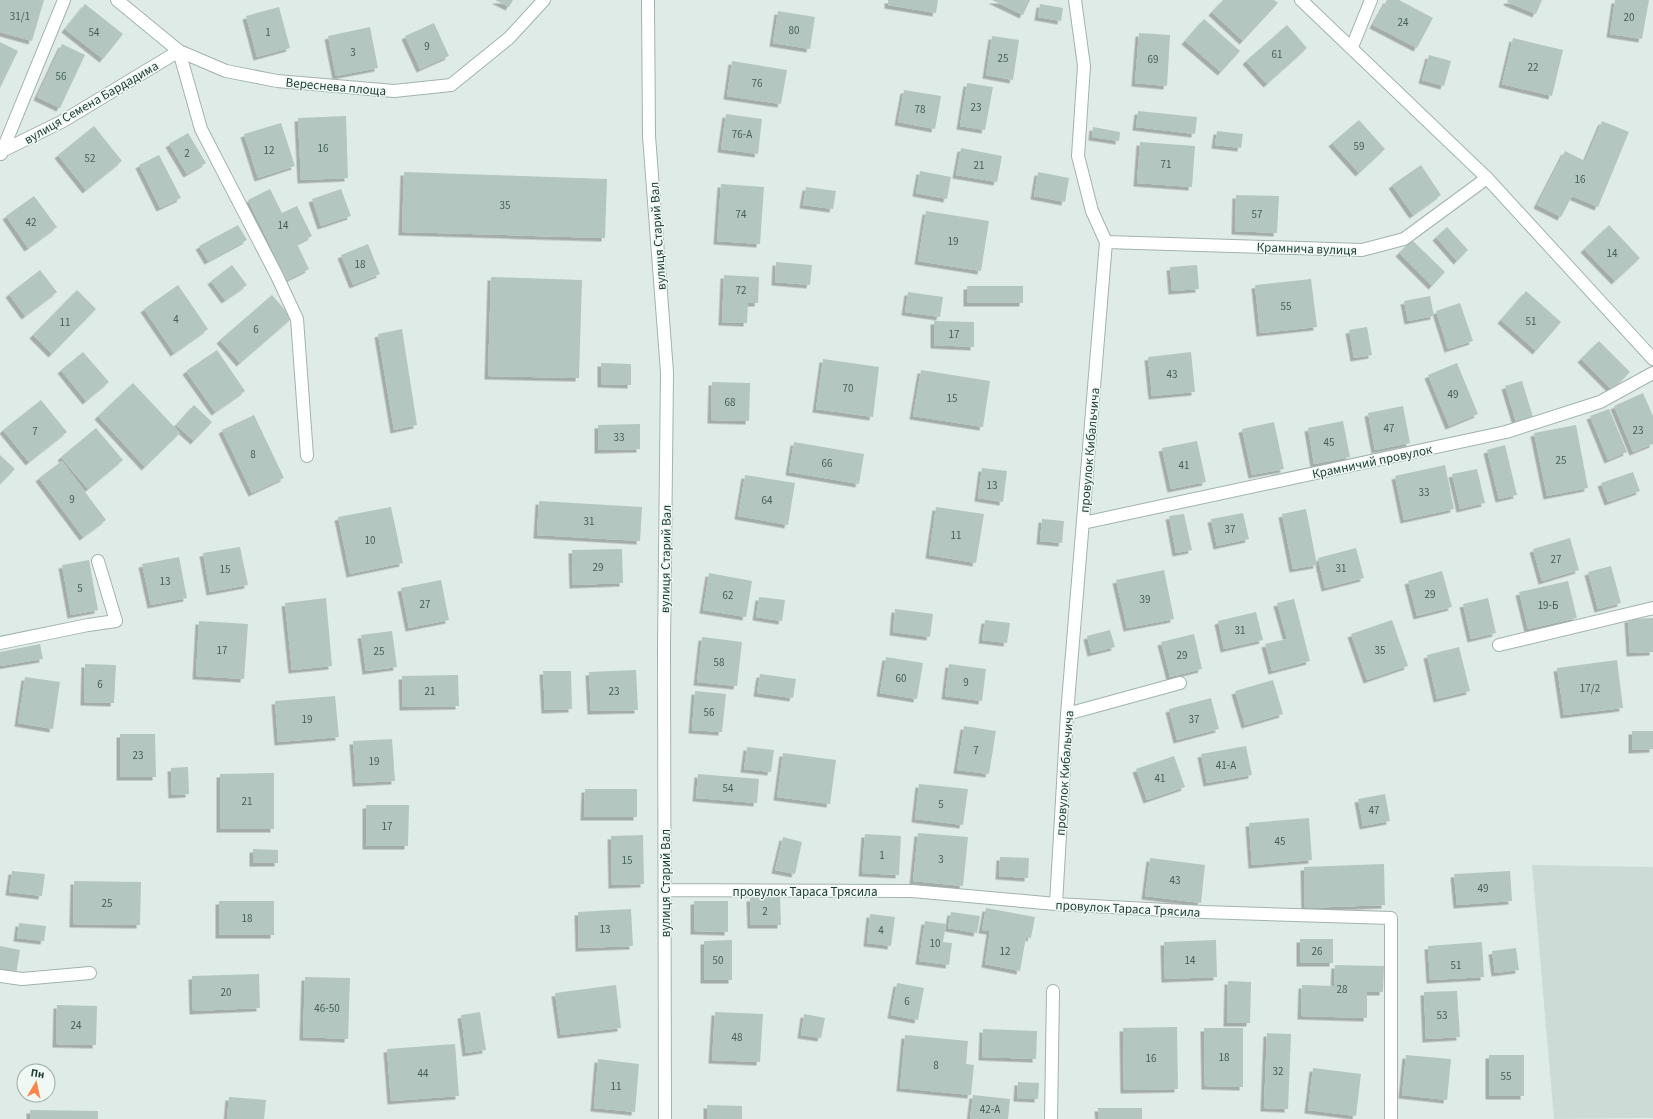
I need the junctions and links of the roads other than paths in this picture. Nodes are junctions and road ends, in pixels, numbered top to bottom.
1 (64, 0) edge
2 (117, 0) edge
3 (544, 0) edge
4 (648, 0) edge
5 (1075, 0) edge
6 (1301, 0) edge
7 (1371, 0) edge
8 (1352, 47) junction
9 (179, 51) junction
10 (1, 153) edge
11 (1487, 178) junction
12 (1106, 242) junction
13 (1653, 358) edge
14 (1653, 373) edge
15 (307, 456) dead end
16 (1083, 523) junction
17 (98, 561) dead end
18 (1653, 608) edge
19 (0, 643) edge
20 (1499, 645) dead end
21 (1180, 683) dead end
22 (1067, 714) junction
23 (664, 890) junction
24 (1056, 904) junction
25 (90, 973) dead end
26 (0, 976) edge
27 (1053, 991) dead end
28 (665, 1119) edge
29 (1051, 1119) edge
30 (1391, 1119) edge

1 - 10 street, вулиця Семена Бардадима
2 - 9 street, Вереснева площа
3 - 9 street, Вереснева площа
4 - 23 street, вулиця Старий Вал
5 - 12 street, провулок Кибальчича
6 - 8 street
7 - 8 street
8 - 11 street
9 - 10 street, вулиця Семена Бардадима
9 - 15 street
11 - 12 street, Крамнича вулиця
11 - 13 street
12 - 16 street, провулок Кибальчича
14 - 16 street, Крамничий провулок
16 - 22 street, провулок Кибальчича
17 - 19 street
18 - 20 street
21 - 22 street
22 - 24 street, провулок Кибальчича
23 - 24 street, провулок Тараса Трясила
23 - 28 street, вулиця Старий Вал
24 - 30 street, провулок Тараса Трясила
25 - 26 street
27 - 29 street

